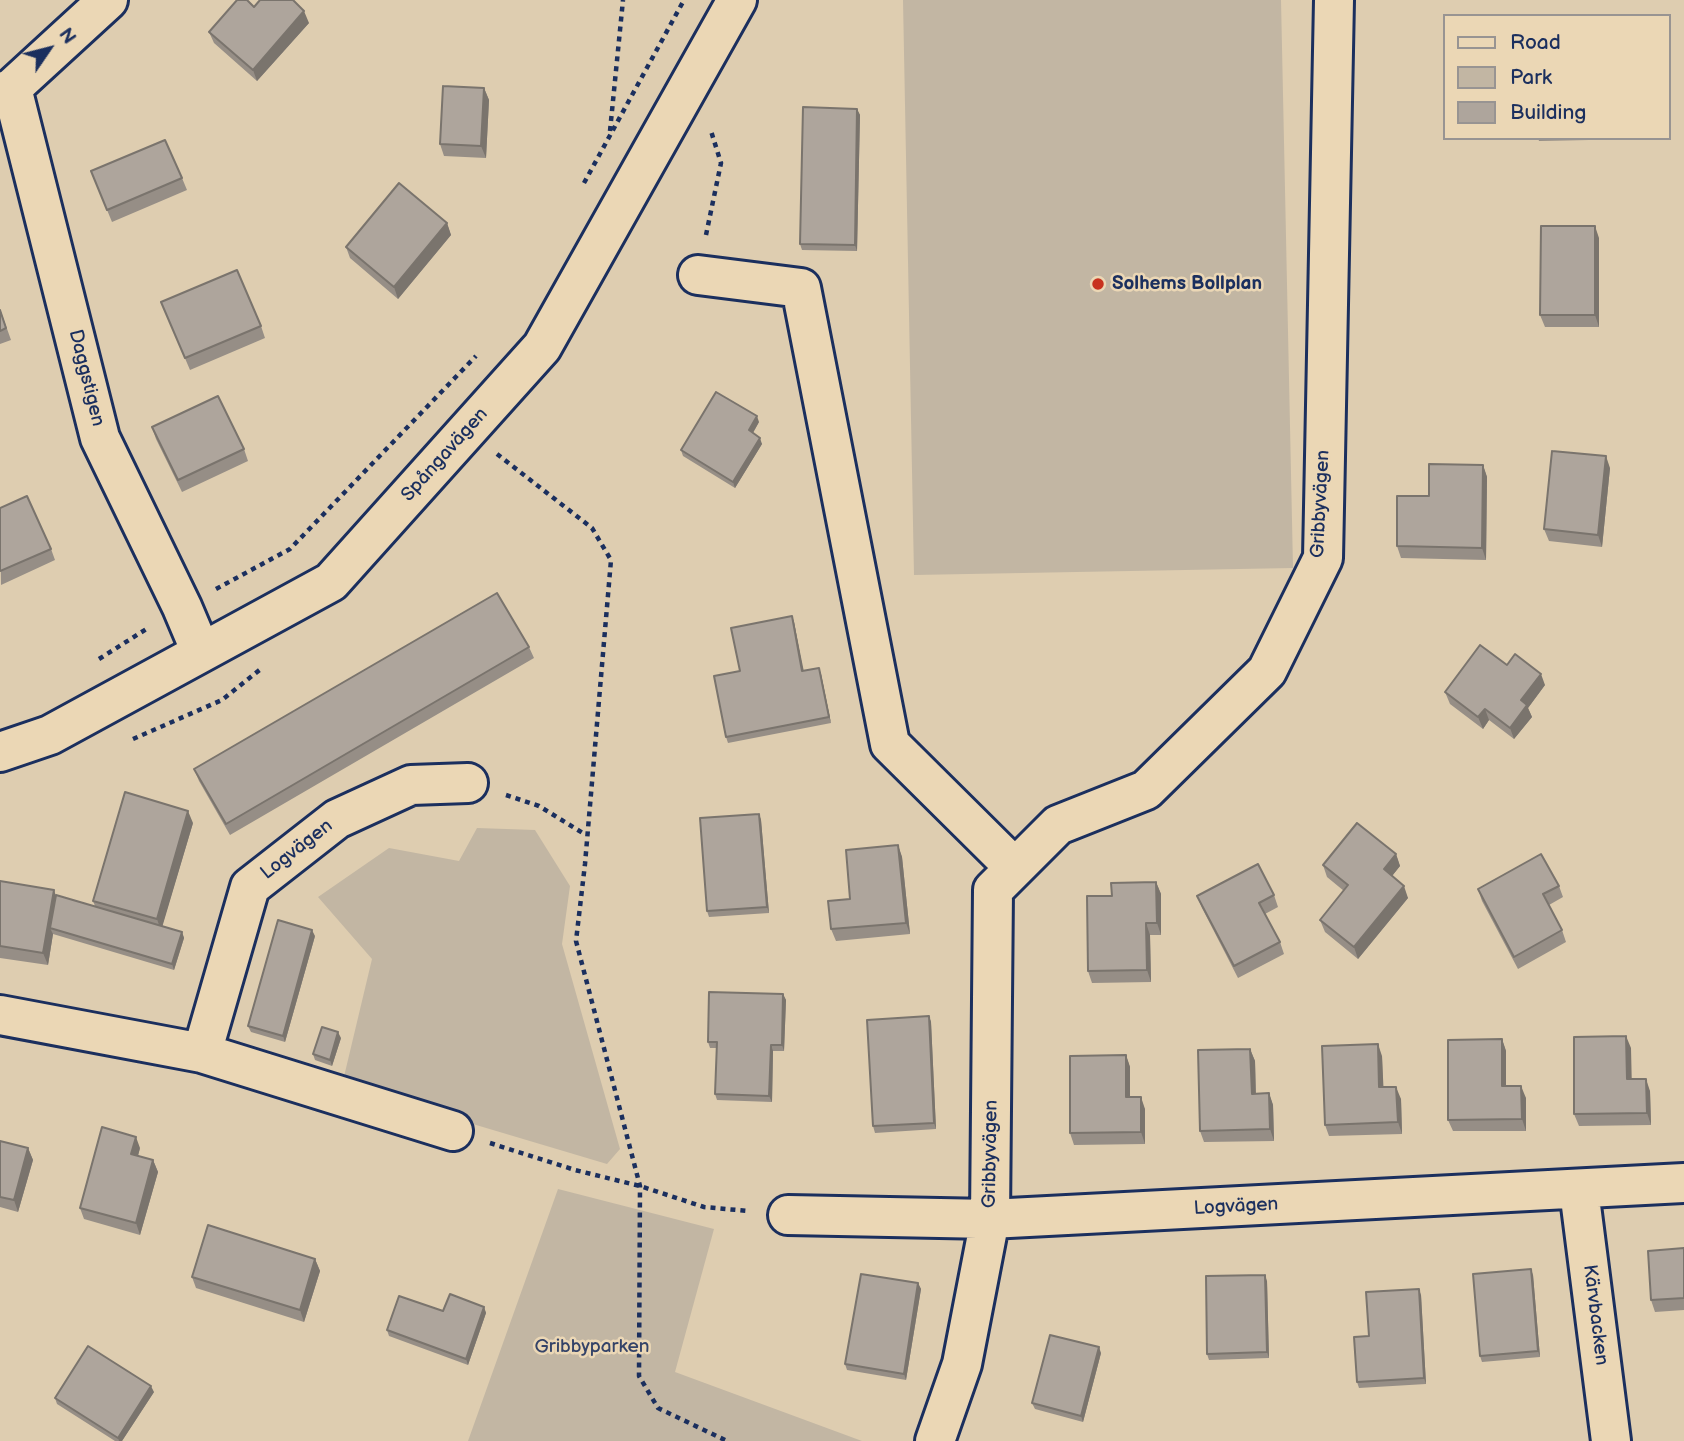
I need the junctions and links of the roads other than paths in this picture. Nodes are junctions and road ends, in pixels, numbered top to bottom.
1 (108, 0) edge
2 (737, 0) edge
3 (1334, 0) edge
4 (6, 90) edge
5 (698, 275) road end
6 (201, 653) junction
7 (0, 752) edge
8 (468, 783) road end
9 (1015, 868) junction
10 (0, 1014) edge
11 (202, 1053) junction
12 (453, 1131) road end
13 (1684, 1182) edge
14 (1579, 1190) junction
15 (788, 1215) road end
16 (990, 1219) junction
17 (935, 1441) edge
18 (1611, 1441) edge

1 - 4 street
2 - 6 street, Spångavägen
3 - 9 street, Gribbyvägen
4 - 6 street, Daggstigen
5 - 9 street
6 - 7 street, Spångavägen
8 - 11 street, Logvägen
9 - 16 street, Gribbyvägen
10 - 11 street
11 - 12 street
13 - 14 street, Logvägen
14 - 16 street, Logvägen
14 - 18 street, Kärvbacken
15 - 16 street, Logvägen
16 - 17 street, Gribbyvägen

